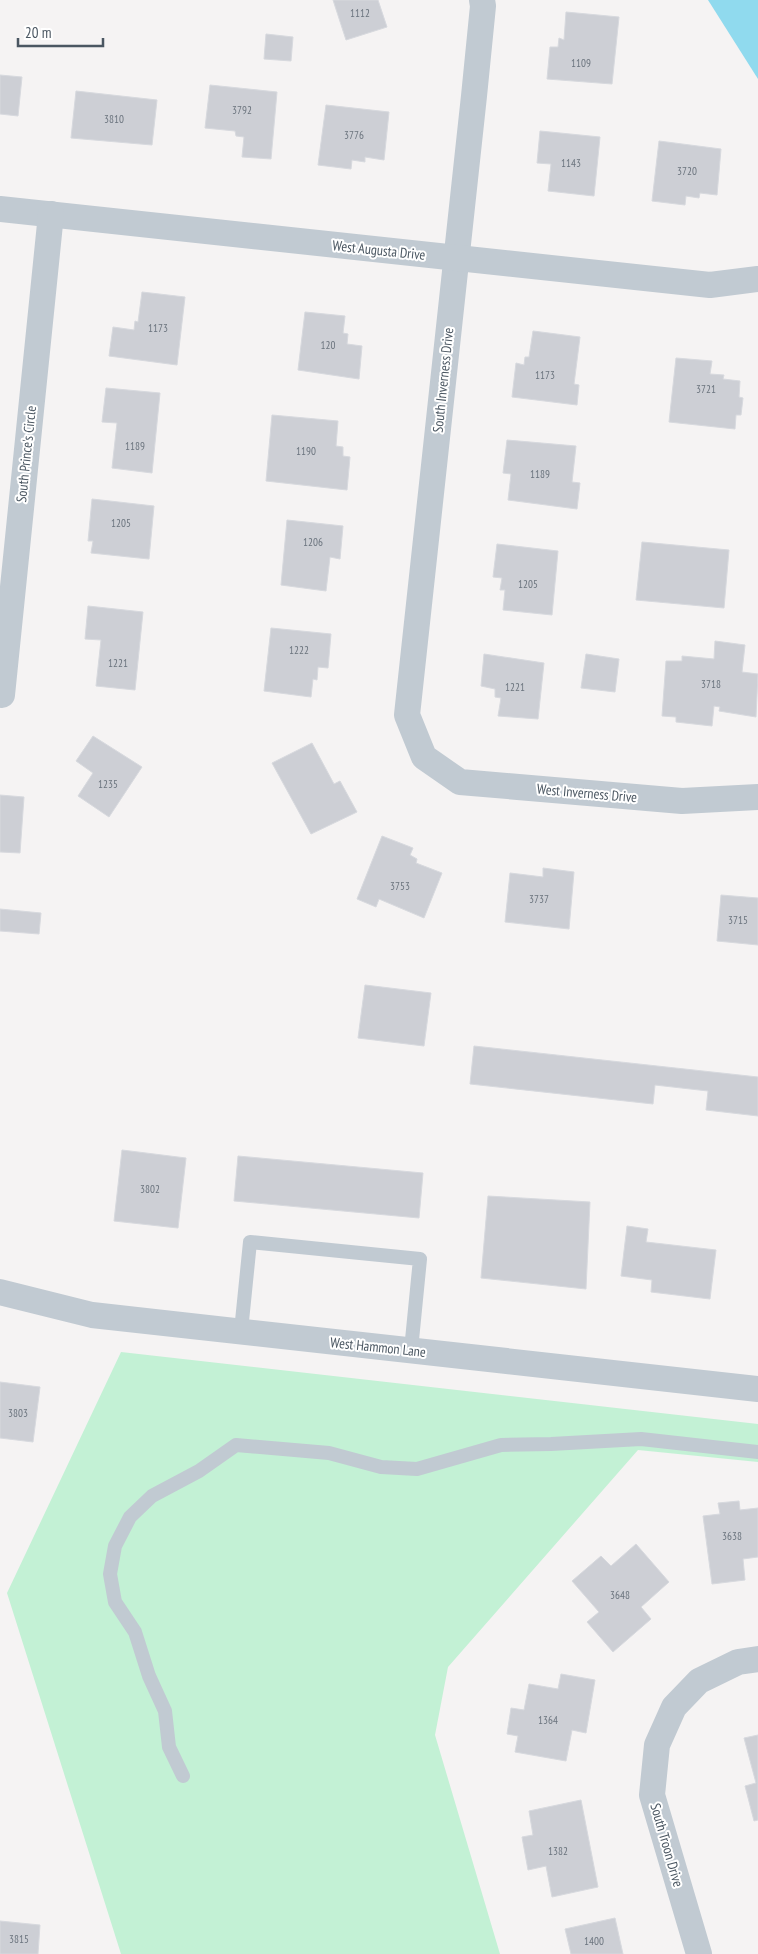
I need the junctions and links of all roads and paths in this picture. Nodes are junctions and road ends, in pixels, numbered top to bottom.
1 (482, 0) edge
2 (0, 208) edge
3 (51, 214) junction
4 (456, 258) junction
5 (758, 279) edge
6 (2, 695) dead end
7 (424, 756) joint
8 (758, 797) edge
9 (0, 1292) edge
10 (241, 1331) junction
11 (411, 1350) junction
12 (758, 1389) edge
13 (758, 1452) edge
14 (758, 1659) edge
15 (183, 1776) dead end
16 (699, 1954) edge

1 - 4 street, South Inverness Drive
2 - 3 street, West Augusta Drive
3 - 4 street, West Augusta Drive
3 - 6 street, South Prince's Circle
4 - 5 street, West Augusta Drive
4 - 7 street, South Inverness Drive
7 - 8 street, West Inverness Drive
9 - 10 street, West Hammon Lane
10 - 11 street, West Hammon Lane
10 - 11 lane
11 - 12 street, West Hammon Lane
13 - 15 lane
14 - 16 street, South Troon Drive

